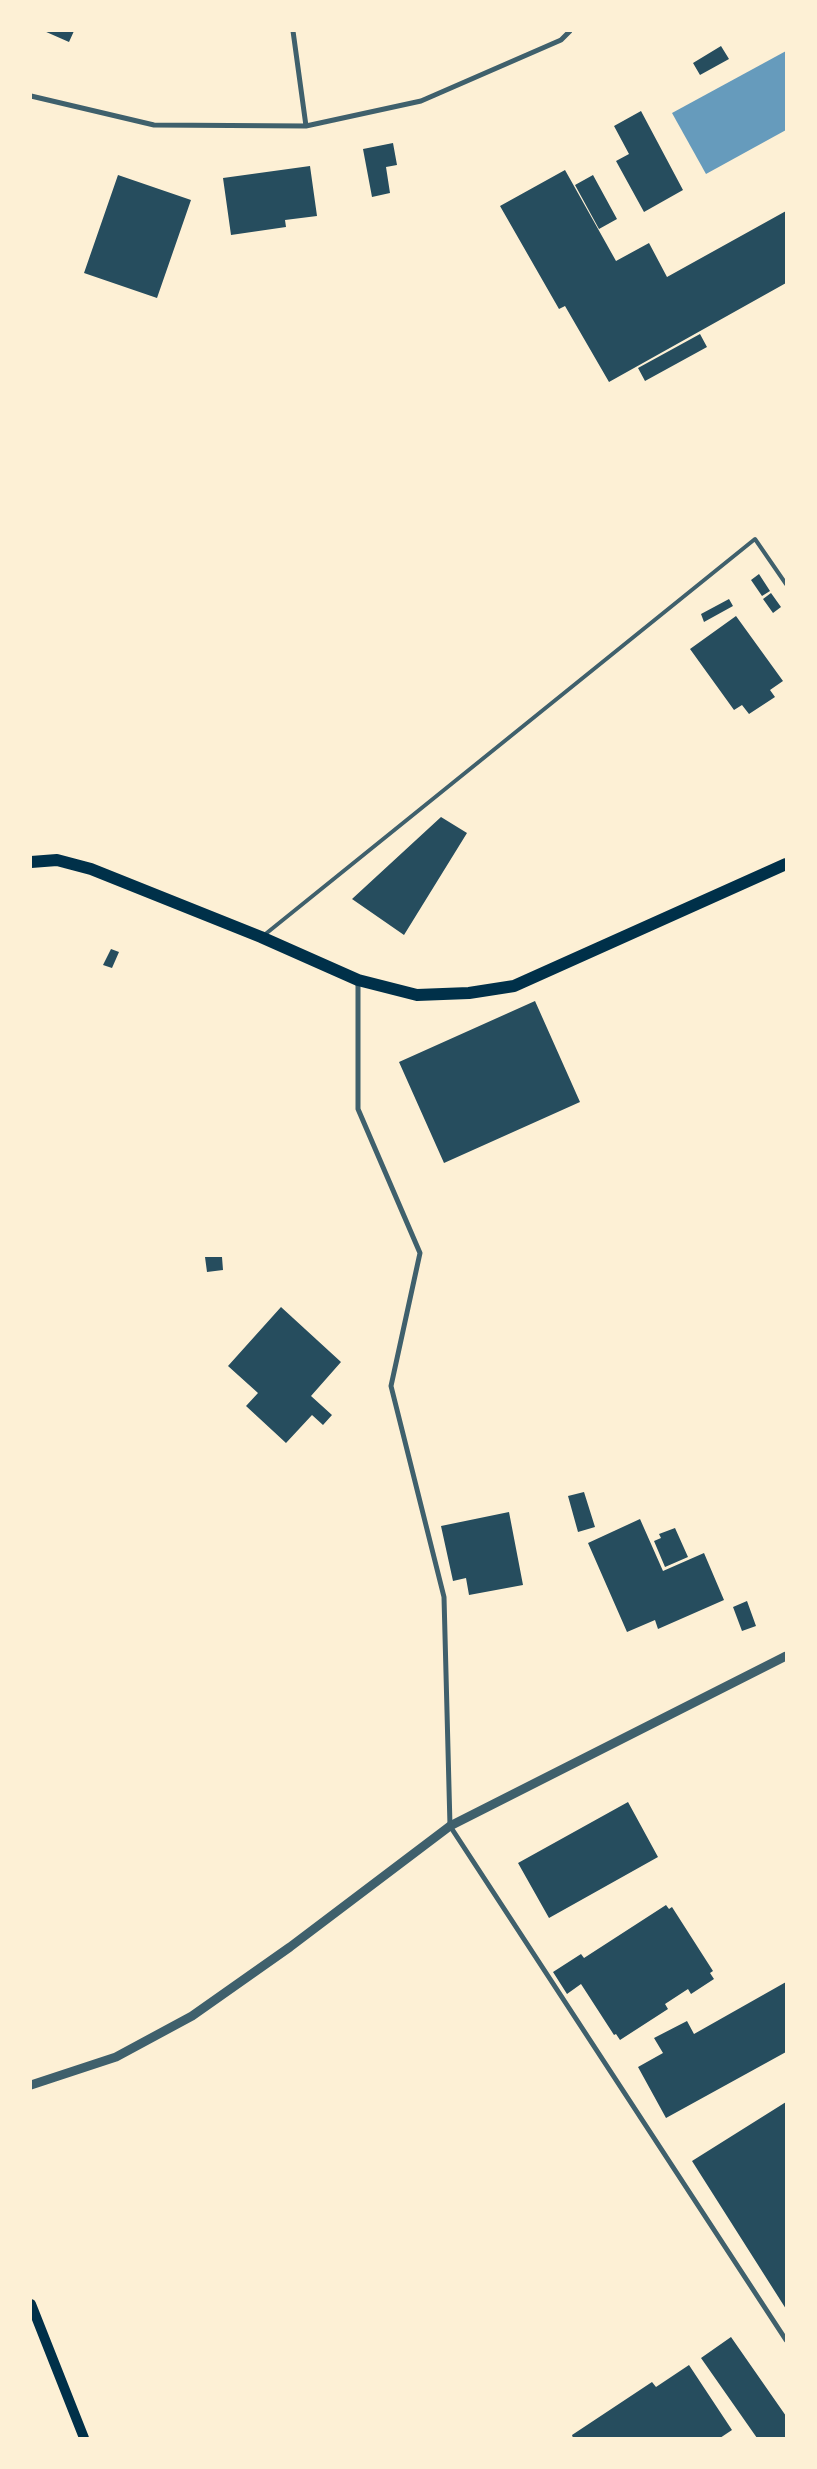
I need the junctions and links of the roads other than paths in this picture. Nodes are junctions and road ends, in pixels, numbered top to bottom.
1 (293, 31) edge
2 (570, 31) edge
3 (31, 96) edge
4 (306, 126) junction
5 (786, 584) edge
6 (31, 862) edge
7 (786, 864) edge
8 (261, 937) junction
9 (358, 980) junction
10 (786, 1656) edge
11 (450, 1826) junction
12 (31, 2085) edge
13 (31, 2304) edge
14 (786, 2340) edge
15 (84, 2438) edge

1 - 4 street
2 - 4 street
3 - 4 street
5 - 8 lane
6 - 8 main road
7 - 9 main road
8 - 9 main road
9 - 11 street
10 - 11 street
11 - 12 street
11 - 14 street
13 - 15 main road

